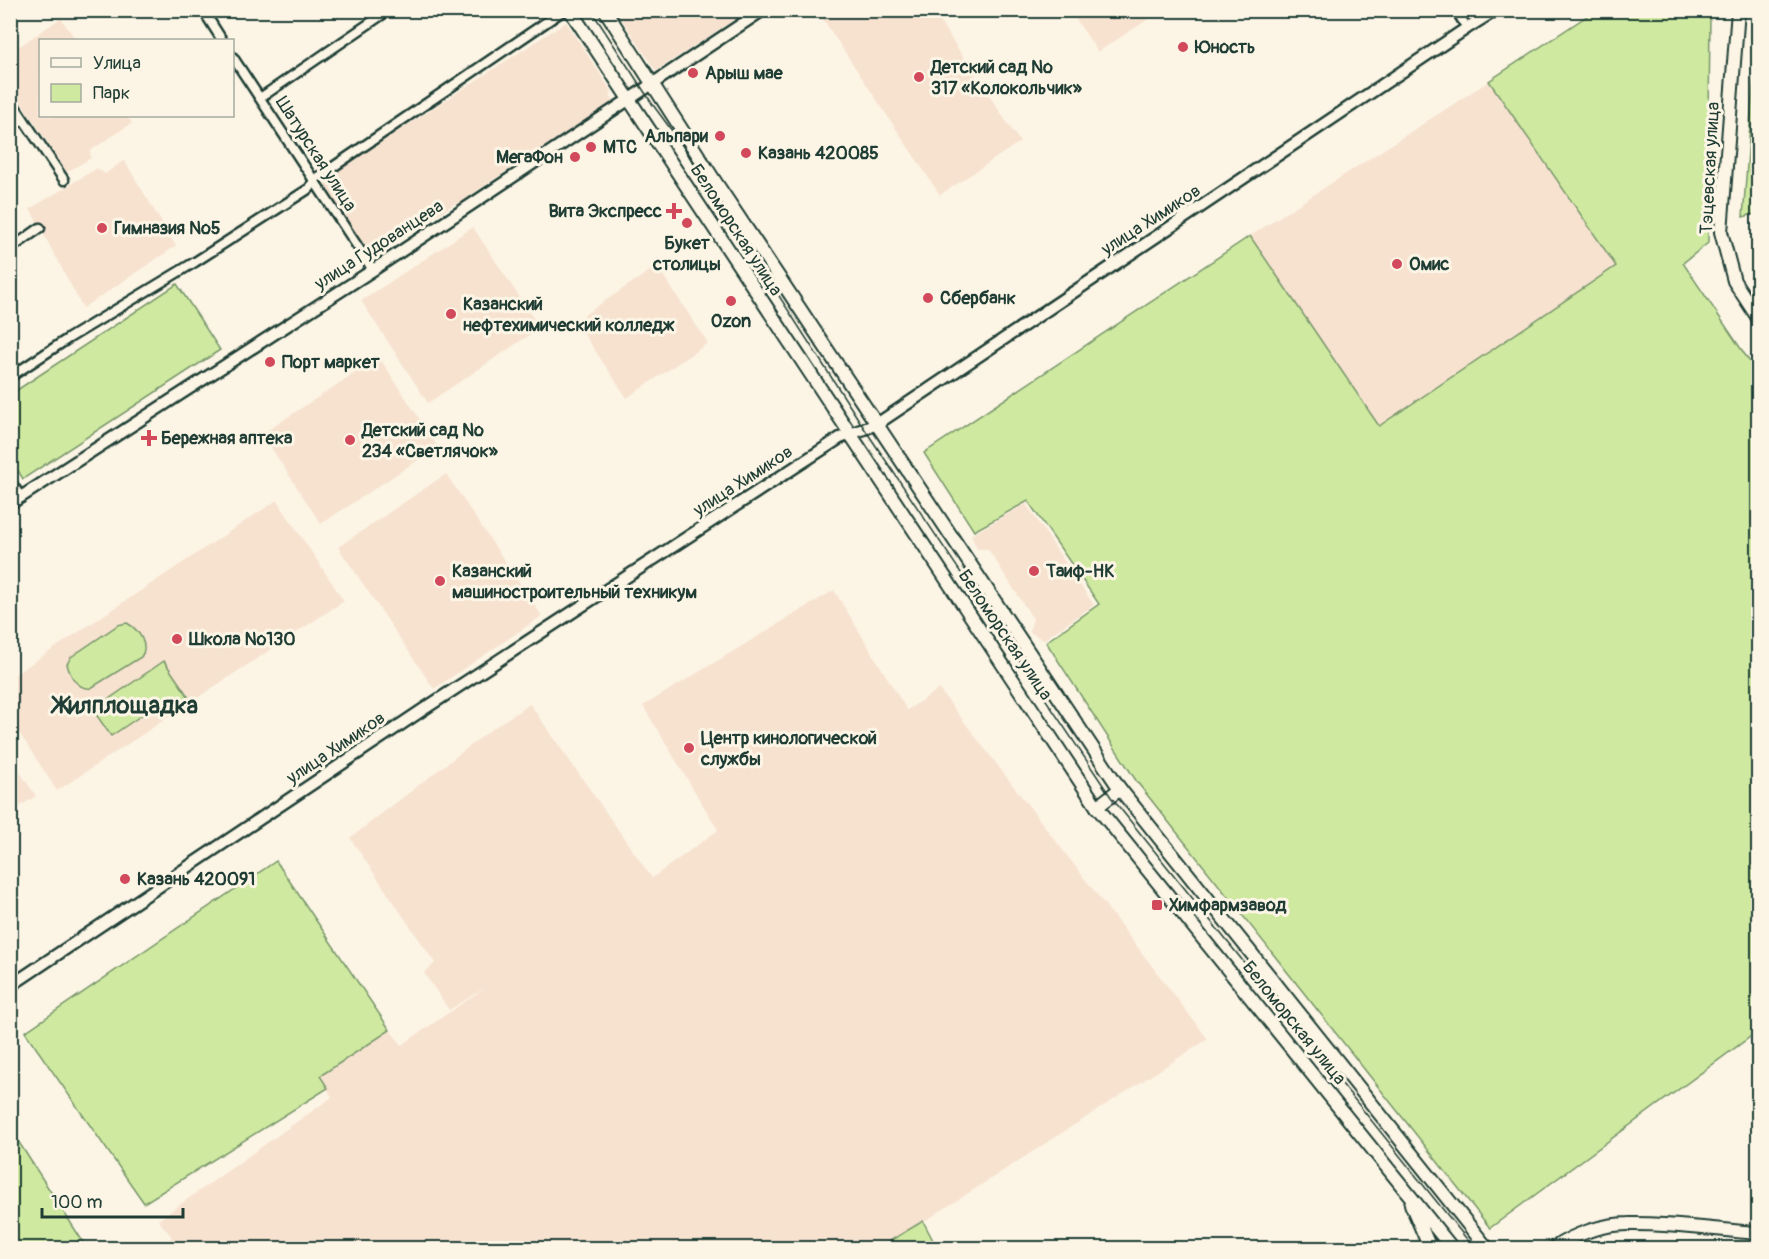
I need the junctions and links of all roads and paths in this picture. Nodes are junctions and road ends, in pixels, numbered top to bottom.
1 (389, 10) edge
2 (564, 10) edge
3 (570, 10) edge
4 (605, 10) edge
5 (763, 10) edge
6 (1456, 10) edge
7 (1497, 10) edge
8 (1738, 10) edge
9 (207, 12) edge
10 (1467, 28) junction
11 (221, 39) edge
12 (234, 59) edge
13 (653, 84) junction
14 (260, 98) junction
15 (10, 99) edge
16 (628, 99) junction
17 (24, 119) junction
18 (10, 128) edge
19 (64, 180) dead end
20 (314, 180) junction
21 (40, 228) dead end
22 (10, 249) edge
23 (373, 270) junction
24 (1758, 318) edge
25 (10, 377) edge
26 (877, 424) junction
27 (849, 433) junction
28 (10, 481) edge
29 (21, 497) junction
30 (10, 504) edge
31 (1120, 789) junction
32 (1097, 807) junction
33 (10, 986) edge
34 (1403, 1186) junction
35 (1758, 1233) edge
36 (1430, 1248) edge
37 (1452, 1248) edge
38 (1487, 1248) edge
39 (1554, 1248) edge

1 - 14 street
2 - 20 street
3 - 16 main road, Беломорская улица
4 - 13 main road, Беломорская улица
5 - 13 street, улица Гудованцева
6 - 10 street
7 - 10 street, улица Химиков
8 - 24 main road, Тэцевская улица
9 - 11 street
10 - 26 street, улица Химиков
12 - 14 street, Шатурская улица
13 - 16 street, улица Гудованцева
13 - 26 main road, Беломорская улица
14 - 20 street, Шатурская улица
15 - 17 street
16 - 23 street, улица Гудованцева
16 - 27 main road, Беломорская улица
17 - 18 street
17 - 19 street
20 - 23 street, Шатурская улица
20 - 25 street
21 - 22 street
23 - 29 street, улица Гудованцева
26 - 27 street, улица Химиков
26 - 31 main road, Беломорская улица
27 - 32 main road, Беломорская улица
27 - 33 street, улица Химиков
28 - 29 street
29 - 30 street, улица Гудованцева
31 - 32 main road
31 - 38 main road, Беломорская улица
32 - 34 main road, Беломорская улица
34 - 36 main road
34 - 37 main road, Беломорская улица
35 - 39 main road

